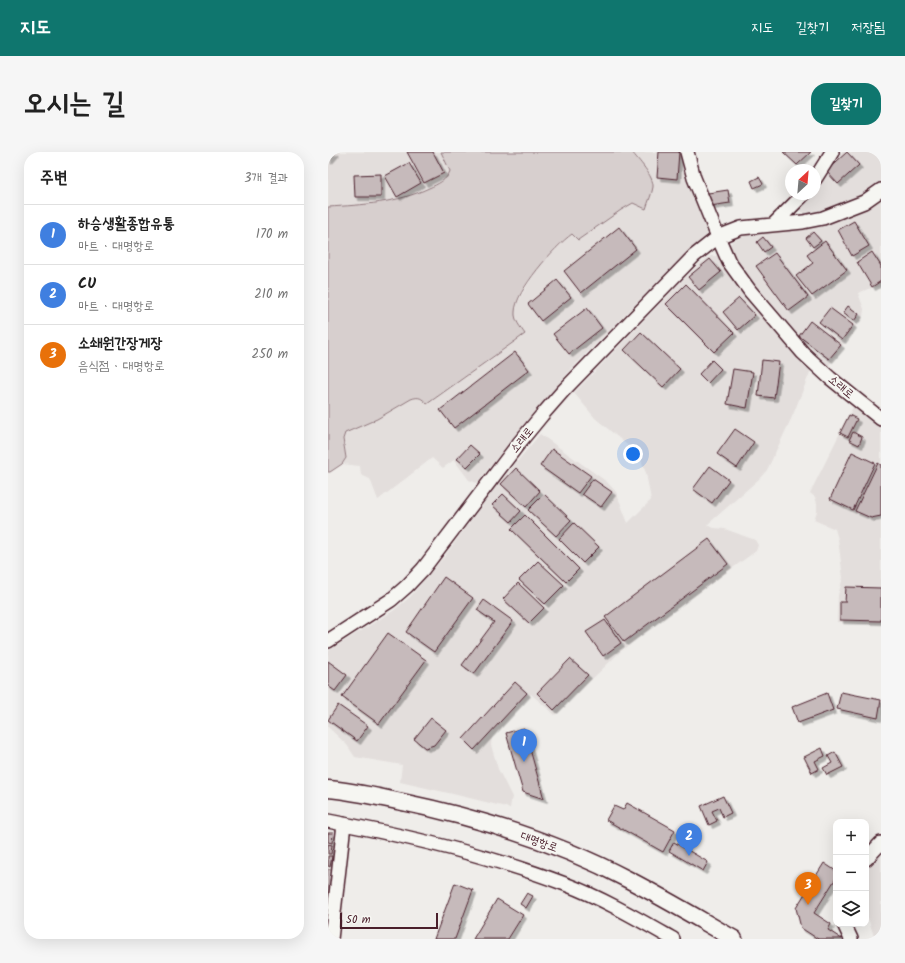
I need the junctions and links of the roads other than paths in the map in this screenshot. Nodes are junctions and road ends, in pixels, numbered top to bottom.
1 (687, 152) edge
2 (832, 152) edge
3 (821, 169) edge
4 (881, 190) edge
5 (798, 200) edge
6 (774, 224) junction
7 (718, 237) junction
8 (881, 419) edge
9 (328, 641) edge
10 (328, 789) edge
11 (328, 821) edge
12 (344, 824) junction
13 (881, 843) edge
14 (869, 856) edge
15 (845, 927) edge
16 (330, 939) edge
17 (673, 939) edge
18 (734, 939) edge
19 (851, 939) edge

1 - 7 street
2 - 3 street
4 - 6 street, 소래로
5 - 6 street
6 - 7 street, 소래로
7 - 8 street, 소래로
7 - 9 street, 소래로
10 - 18 main road, 대명항로
11 - 12 street
12 - 16 street
12 - 17 street
13 - 14 street
15 - 19 street

